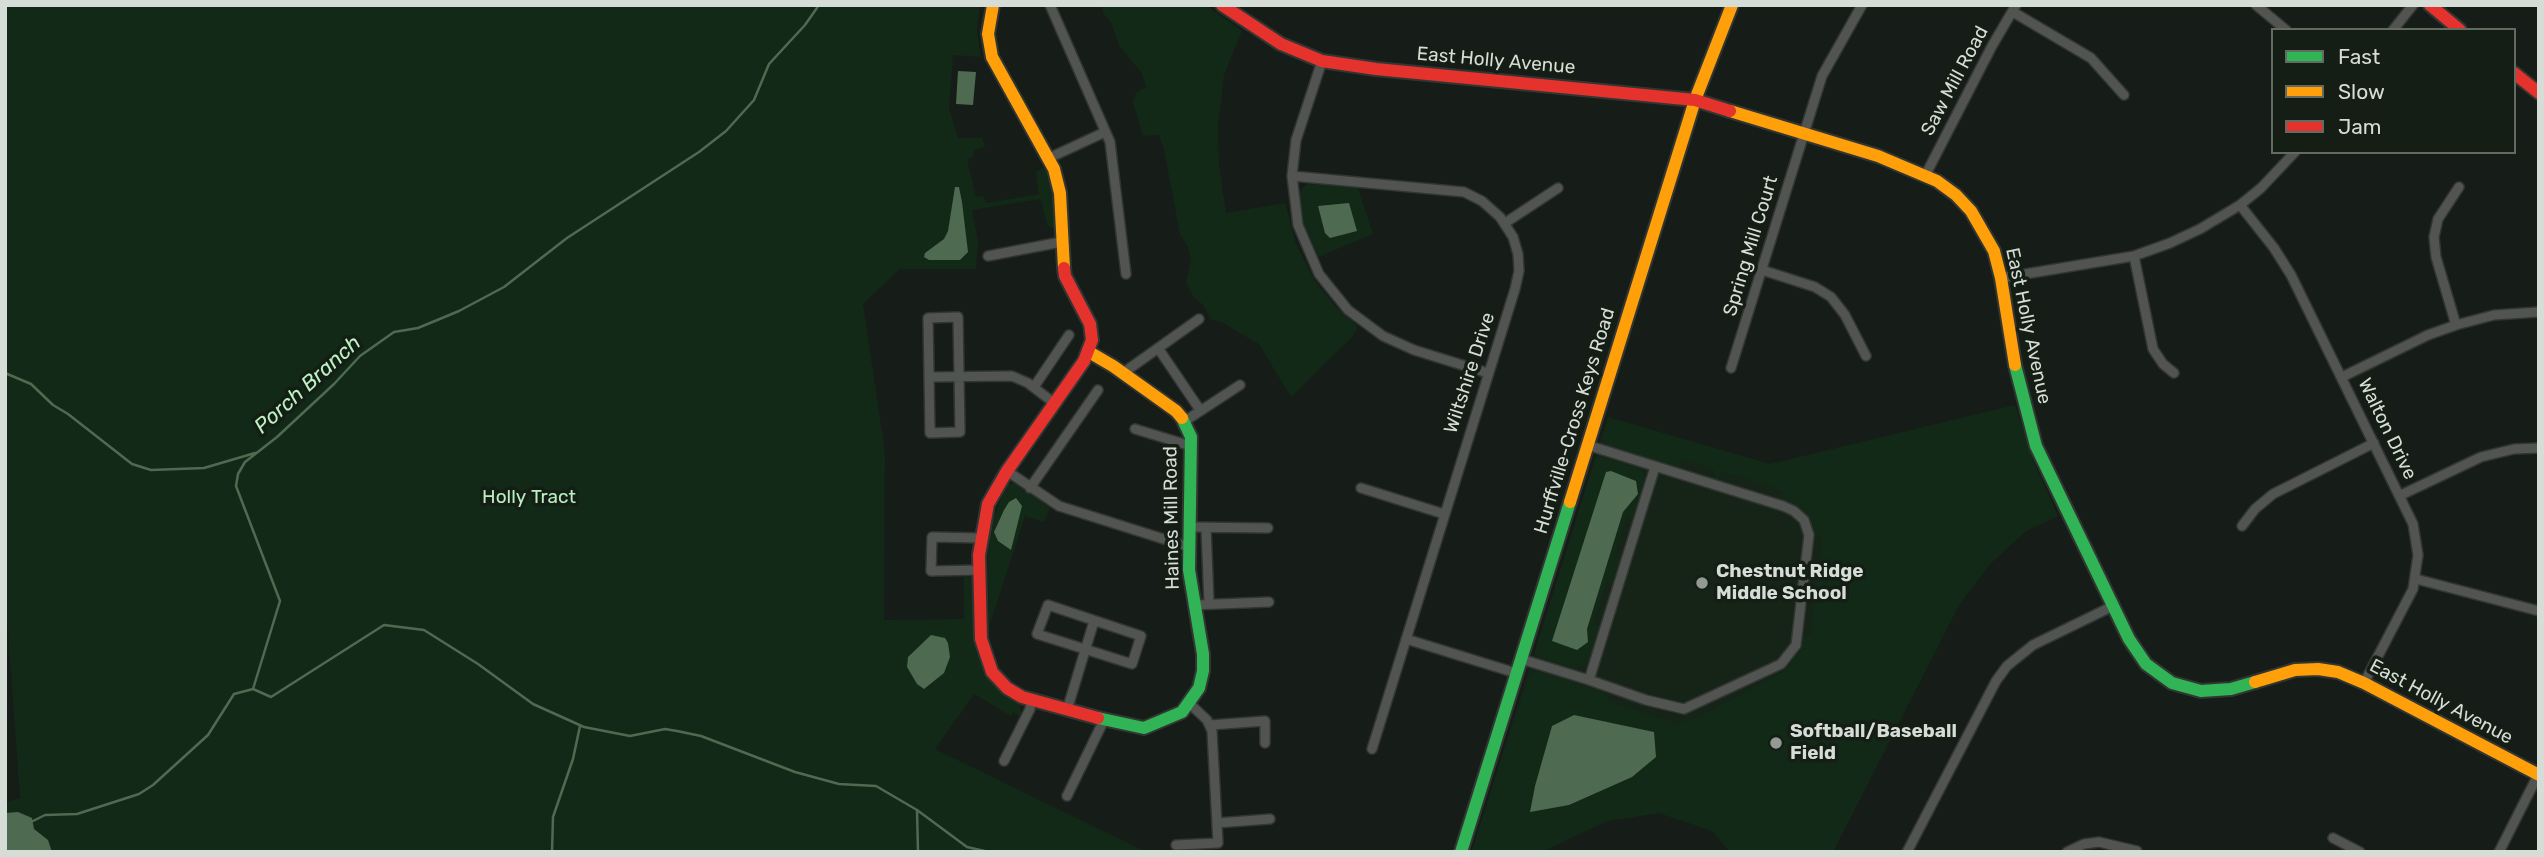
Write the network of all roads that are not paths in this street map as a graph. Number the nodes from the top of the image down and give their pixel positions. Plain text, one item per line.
1 (993, 5) edge
2 (1050, 5) edge
3 (1222, 5) edge
4 (1732, 5) edge
5 (1862, 5) edge
6 (2256, 5) edge
7 (2413, 5) edge
8 (2430, 5) edge
9 (2014, 8) edge
10 (2284, 28) edge
11 (2395, 28) edge
12 (2458, 28) edge
13 (1322, 61) junction
14 (2516, 75) edge
15 (2539, 93) edge
16 (2124, 95) dead end
17 (1695, 100) junction
18 (1105, 132) junction
19 (1805, 134) junction
20 (2293, 154) edge
21 (1049, 158) junction
22 (1926, 174) junction
23 (1292, 176) junction
24 (2459, 187) dead end
25 (1558, 188) dead end
26 (2240, 205) junction
27 (1505, 223) junction
28 (1061, 242) junction
29 (988, 256) dead end
30 (2134, 256) junction
31 (1762, 270) junction
32 (1125, 274) dead end
33 (2001, 278) junction
34 (2539, 312) edge
35 (1199, 319) dead end
36 (2456, 325) junction
37 (1069, 335) dead end
38 (1158, 348) junction
39 (1089, 352) junction
40 (1866, 356) dead end
41 (1731, 368) dead end
42 (1123, 373) junction
43 (1488, 373) junction
44 (2174, 373) dead end
45 (960, 376) junction
46 (929, 377) junction
47 (2342, 377) junction
48 (1240, 385) dead end
49 (1034, 387) junction
50 (1098, 390) dead end
51 (1054, 403) junction
52 (1200, 411) junction
53 (1185, 421) junction
54 (1135, 429) dead end
55 (2374, 443) junction
56 (1587, 445) junction
57 (1191, 446) junction
58 (2539, 448) edge
59 (1655, 467) junction
60 (1007, 471) junction
61 (1030, 488) junction
62 (1361, 488) dead end
63 (2400, 495) junction
64 (1444, 514) junction
65 (2242, 526) dead end
66 (1190, 527) junction
67 (1206, 528) junction
68 (1268, 528) dead end
69 (981, 538) junction
70 (1189, 547) junction
71 (979, 570) junction
72 (2416, 579) junction
73 (1269, 601) dead end
74 (1209, 603) junction
75 (1194, 605) junction
76 (2113, 606) junction
77 (2539, 611) edge
78 (1094, 621) junction
79 (1406, 639) junction
80 (1085, 650) junction
81 (1521, 659) junction
82 (1516, 673) junction
83 (1588, 680) junction
84 (2364, 683) junction
85 (1031, 701) junction
86 (1189, 703) junction
87 (1067, 710) junction
88 (1104, 720) junction
89 (1210, 725) junction
90 (1265, 743) dead end
91 (1372, 749) dead end
92 (1004, 761) dead end
93 (2538, 775) edge
94 (1067, 796) dead end
95 (1270, 819) dead end
96 (1217, 823) junction
97 (2333, 838) dead end
98 (1176, 845) dead end
99 (2137, 850) edge
100 (1461, 852) edge
101 (1907, 852) edge
102 (2067, 852) edge
103 (2360, 852) edge
104 (2499, 852) edge

1 - 21 street
2 - 18 street
3 - 13 street, East Holly Avenue
4 - 17 street, Hurffville-Cross Keys Road
5 - 19 street, Spring Mill Court
6 - 10 street
7 - 11 street
8 - 12 street
9 - 16 street
9 - 22 street, Saw Mill Road
13 - 17 street, East Holly Avenue
13 - 23 street
14 - 15 street
17 - 19 street, East Holly Avenue
17 - 56 street, Hurffville-Cross Keys Road
18 - 21 street
18 - 32 street
19 - 22 street, East Holly Avenue
19 - 31 street, Spring Mill Court
20 - 26 street
21 - 28 street
22 - 33 street, East Holly Avenue
23 - 27 street, Wiltshire Drive
23 - 43 street
24 - 36 street
25 - 27 street
26 - 30 street
26 - 47 street, Walton Drive
27 - 43 street, Wiltshire Drive
28 - 29 street
28 - 39 street
30 - 33 street
30 - 44 street
31 - 40 street
31 - 41 street, Spring Mill Court
33 - 76 street, East Holly Avenue
34 - 36 street
35 - 38 street
36 - 47 street
37 - 49 street
38 - 42 street
38 - 52 street
39 - 42 street, Haines Mill Road
39 - 51 street
42 - 53 street, Haines Mill Road
43 - 64 street, Wiltshire Drive
45 - 46 street
45 - 46 street
45 - 46 street
45 - 49 street
47 - 55 street, Walton Drive
48 - 52 street
49 - 51 street
50 - 61 street
51 - 60 street
52 - 53 street
53 - 57 street, Haines Mill Road
54 - 57 street
55 - 63 street, Walton Drive
55 - 65 street
56 - 59 street
56 - 81 street, Hurffville-Cross Keys Road
57 - 66 street, Haines Mill Road
58 - 63 street
59 - 83 street
59 - 83 street
60 - 61 street
60 - 69 street
61 - 70 street
62 - 64 street
63 - 72 street, Walton Drive
64 - 79 street, Wiltshire Drive
66 - 67 street
66 - 70 street, Haines Mill Road
67 - 68 street
67 - 74 street
69 - 71 street
69 - 71 street
70 - 75 street, Haines Mill Road
71 - 85 street
72 - 77 street
72 - 84 street, Walton Drive
73 - 74 street
74 - 75 street
75 - 86 street, Haines Mill Road
76 - 84 street, East Holly Avenue
76 - 101 street
78 - 80 street
78 - 80 street
78 - 80 street
79 - 82 street
79 - 91 street, Wiltshire Drive
80 - 87 street
81 - 82 street, Hurffville-Cross Keys Road
81 - 83 street
82 - 100 street, Hurffville-Cross Keys Road
84 - 93 street, East Holly Avenue
85 - 87 street
85 - 92 street
86 - 88 street
86 - 89 street
87 - 88 street
88 - 94 street
89 - 90 street
89 - 96 street
93 - 104 street
95 - 96 street
96 - 98 street
97 - 103 street
99 - 102 street

